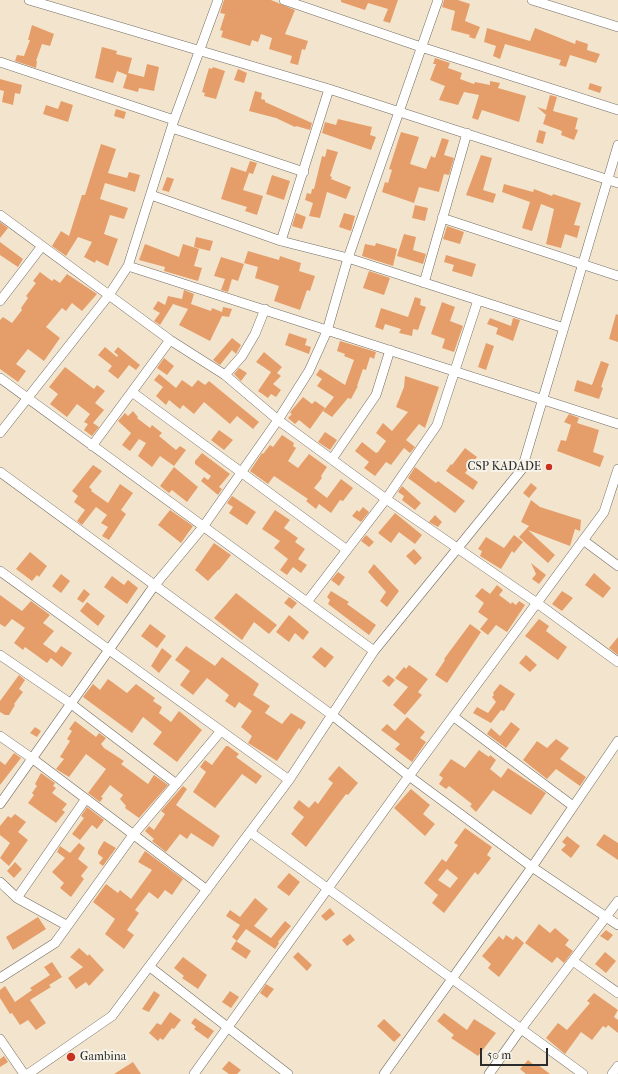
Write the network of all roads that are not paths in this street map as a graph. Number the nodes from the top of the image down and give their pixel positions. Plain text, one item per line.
1 (30, 0) edge
2 (67, 0) edge
3 (218, 0) edge
4 (284, 0) edge
5 (438, 0) edge
6 (532, 0) edge
7 (63, 9) junction
8 (618, 27) edge
9 (421, 47) junction
10 (199, 49) junction
11 (0, 62) edge
12 (329, 89) junction
13 (618, 110) edge
14 (400, 112) junction
15 (173, 124) junction
16 (467, 133) junction
17 (618, 145) edge
18 (304, 172) junction
19 (608, 179) junction
20 (618, 183) edge
21 (151, 195) junction
22 (0, 215) edge
23 (442, 218) junction
24 (281, 241) junction
25 (42, 246) junction
26 (348, 258) junction
27 (583, 264) junction
28 (128, 266) junction
29 (618, 276) edge
30 (424, 283) junction
31 (109, 295) junction
32 (478, 300) junction
33 (0, 301) edge
34 (265, 309) junction
35 (564, 328) junction
36 (327, 331) junction
37 (170, 340) junction
38 (390, 350) junction
39 (455, 371) junction
40 (224, 375) junction
41 (0, 378) edge
42 (132, 392) junction
43 (27, 398) junction
44 (543, 399) junction
45 (278, 420) junction
46 (618, 424) edge
47 (0, 433) edge
48 (92, 446) junction
49 (332, 459) junction
50 (618, 468) edge
51 (0, 472) edge
52 (242, 473) junction
53 (386, 499) junction
54 (203, 527) junction
55 (583, 540) junction
56 (456, 549) junction
57 (347, 550) junction
58 (618, 566) edge
59 (1, 574) edge
60 (154, 586) junction
61 (307, 602) junction
62 (536, 603) junction
63 (108, 649) junction
64 (374, 651) junction
65 (0, 655) edge
66 (618, 662) edge
67 (70, 703) junction
68 (332, 715) junction
69 (454, 717) junction
70 (220, 731) junction
71 (0, 736) edge
72 (618, 741) edge
73 (33, 759) junction
74 (409, 776) junction
75 (289, 780) junction
76 (175, 783) junction
77 (85, 800) junction
78 (0, 804) edge
79 (573, 806) junction
80 (250, 832) junction
81 (133, 835) junction
82 (532, 867) junction
83 (0, 882) edge
84 (207, 890) junction
85 (329, 890) junction
86 (17, 898) junction
87 (618, 901) edge
88 (607, 918) junction
89 (66, 925) junction
90 (618, 925) edge
91 (573, 961) junction
92 (150, 967) junction
93 (0, 978) edge
94 (451, 978) junction
95 (618, 993) edge
96 (229, 1027) junction
97 (520, 1029) junction
98 (0, 1039) edge
99 (618, 1066) edge
100 (24, 1074) edge
101 (28, 1074) edge
102 (194, 1074) edge
103 (288, 1074) edge
104 (384, 1074) edge
105 (489, 1074) edge
106 (583, 1074) edge
107 (612, 1074) edge

1 - 7 street
2 - 7 street
3 - 10 street
4 - 9 street
5 - 9 street
6 - 8 street
7 - 10 street
9 - 13 street
9 - 14 street
10 - 12 street
10 - 15 street
11 - 15 street
12 - 14 street
12 - 18 street
14 - 16 street
14 - 26 street
15 - 18 street
15 - 21 street
16 - 19 street
16 - 23 street
17 - 19 street
18 - 24 street
19 - 20 street
19 - 27 street
21 - 24 street
21 - 28 street
22 - 25 street
23 - 27 street
23 - 30 street
24 - 26 street
25 - 31 street
25 - 33 street
26 - 30 street
26 - 36 street
27 - 29 street
27 - 35 street
28 - 31 street
28 - 34 street
30 - 32 street
31 - 37 street
31 - 43 street
32 - 35 street
32 - 39 street
34 - 36 street
34 - 40 street
35 - 44 street
36 - 38 street
36 - 45 street
37 - 40 street
37 - 42 street
38 - 39 street
38 - 49 street
39 - 44 street
39 - 53 street
40 - 45 street
41 - 43 street
42 - 48 street
42 - 52 street
43 - 47 street
43 - 48 street
44 - 46 street
44 - 56 street
45 - 49 street
45 - 52 street
48 - 54 street
49 - 53 street
50 - 55 street
51 - 60 street
52 - 54 street
52 - 57 street
53 - 56 street
53 - 57 street
54 - 60 street
54 - 61 street
55 - 58 street
55 - 62 street
56 - 62 street
56 - 64 street
57 - 61 street
59 - 63 street
60 - 63 street
60 - 68 street
61 - 64 street
62 - 66 street
62 - 69 street
63 - 67 street
63 - 70 street
64 - 68 street
65 - 67 street
67 - 73 street
67 - 76 street
68 - 74 street
68 - 75 street
69 - 74 street
69 - 79 street
70 - 75 street
70 - 76 street
71 - 73 street
72 - 79 street
73 - 77 street
73 - 78 street
74 - 82 street
74 - 85 street
75 - 80 street
76 - 81 street
77 - 81 street
77 - 86 street
79 - 82 street
80 - 84 street
80 - 85 street
81 - 84 street
81 - 89 street
82 - 88 street
82 - 94 street
83 - 86 street
84 - 92 street
85 - 94 street
85 - 96 street
86 - 89 street
87 - 88 street
88 - 90 street
88 - 91 street
89 - 93 street
91 - 95 street
91 - 97 street
92 - 96 street
92 - 101 street
94 - 97 street
94 - 104 street
96 - 102 street
96 - 103 street
97 - 105 street
97 - 106 street
98 - 100 street
99 - 107 street

